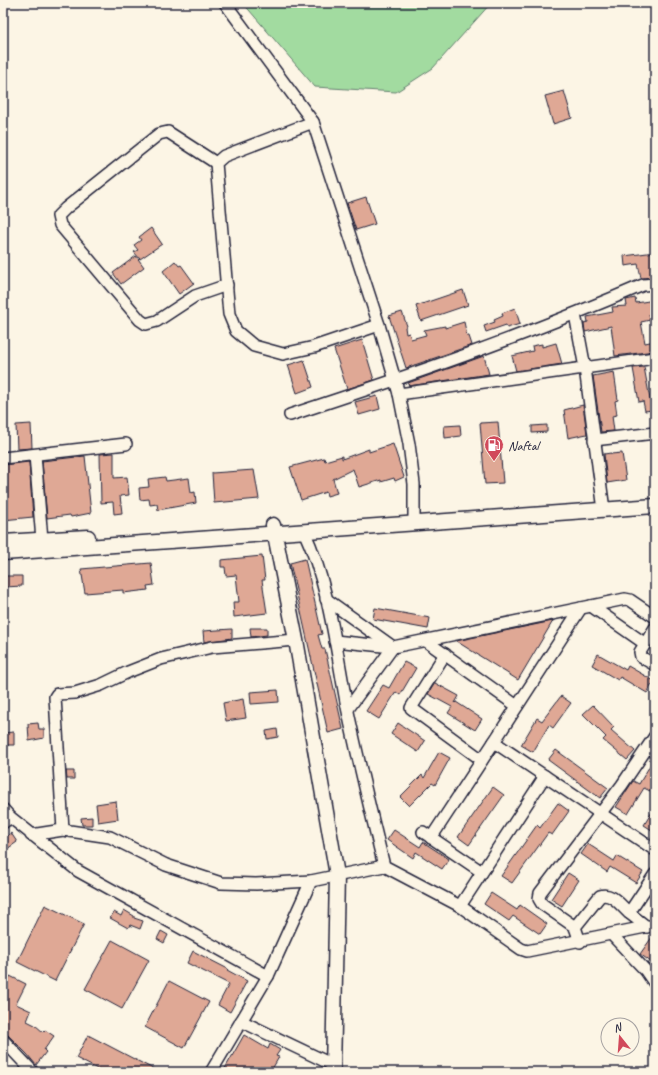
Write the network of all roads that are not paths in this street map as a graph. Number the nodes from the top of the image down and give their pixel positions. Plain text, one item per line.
1 (225, 3) edge
2 (313, 122) junction
3 (216, 163) junction
4 (655, 284) edge
5 (227, 285) junction
6 (575, 314) junction
7 (379, 325) junction
8 (655, 358) edge
9 (585, 368) junction
10 (395, 380) junction
11 (399, 394) junction
12 (290, 415) dead end
13 (655, 433) edge
14 (594, 440) junction
15 (126, 444) dead end
16 (35, 455) junction
17 (3, 458) edge
18 (655, 498) edge
19 (604, 505) junction
20 (655, 506) edge
21 (414, 519) junction
22 (273, 528) junction
23 (304, 531) junction
24 (42, 540) junction
25 (3, 542) edge
26 (3, 553) edge
27 (326, 599) junction
28 (586, 607) junction
29 (655, 617) edge
30 (655, 628) edge
31 (296, 640) junction
32 (426, 640) junction
33 (335, 641) junction
34 (644, 643) junction
35 (393, 647) junction
36 (445, 654) junction
37 (655, 665) edge
38 (517, 706) junction
39 (348, 709) junction
40 (655, 736) edge
41 (494, 742) junction
42 (482, 760) junction
43 (545, 776) junction
44 (601, 814) junction
45 (5, 817) edge
46 (62, 830) junction
47 (31, 835) junction
48 (655, 850) edge
49 (384, 866) junction
50 (482, 872) junction
51 (655, 874) edge
52 (337, 875) junction
53 (311, 881) junction
54 (460, 906) junction
55 (629, 912) junction
56 (651, 926) edge
57 (576, 927) junction
58 (612, 935) junction
59 (580, 942) junction
60 (651, 972) edge
61 (268, 976) junction
62 (655, 984) edge
63 (241, 1021) junction
64 (5, 1044) edge
65 (333, 1068) edge
66 (33, 1072) edge
67 (211, 1072) edge

1 - 2 street
2 - 3 street
2 - 7 street
3 - 5 street
3 - 5 street
4 - 6 street
5 - 7 street
6 - 9 street
6 - 10 street
7 - 10 street
8 - 9 street
9 - 11 street
9 - 14 street
10 - 11 street
10 - 12 street
11 - 21 street
13 - 14 street
14 - 19 street
15 - 16 street
16 - 17 street
16 - 24 street
18 - 19 main road
19 - 20 main road
19 - 21 main road
21 - 22 main road
21 - 23 main road
22 - 23 main road
22 - 24 main road
22 - 26 main road
22 - 31 main road
23 - 27 street
24 - 25 main road
27 - 33 street
27 - 35 street
28 - 29 street
28 - 32 street
28 - 34 street
28 - 38 street
30 - 34 street
31 - 46 street
31 - 52 main road
32 - 35 street
32 - 36 street
33 - 35 street
33 - 39 street
34 - 37 street
35 - 39 street
36 - 38 street
36 - 42 street
38 - 41 street
39 - 49 street
40 - 44 street
41 - 42 street
41 - 43 street
42 - 50 street
43 - 44 street
43 - 50 street
44 - 48 street
44 - 57 street
45 - 47 street
46 - 47 street
46 - 53 street
47 - 61 street
49 - 52 street
49 - 54 street
50 - 54 street
51 - 55 street
52 - 53 street
52 - 65 main road
53 - 61 street
54 - 59 street
55 - 56 street
55 - 57 street
56 - 58 street
57 - 59 street
58 - 59 street
58 - 60 street
60 - 62 street
61 - 63 street
63 - 65 street
63 - 67 street
64 - 66 street

